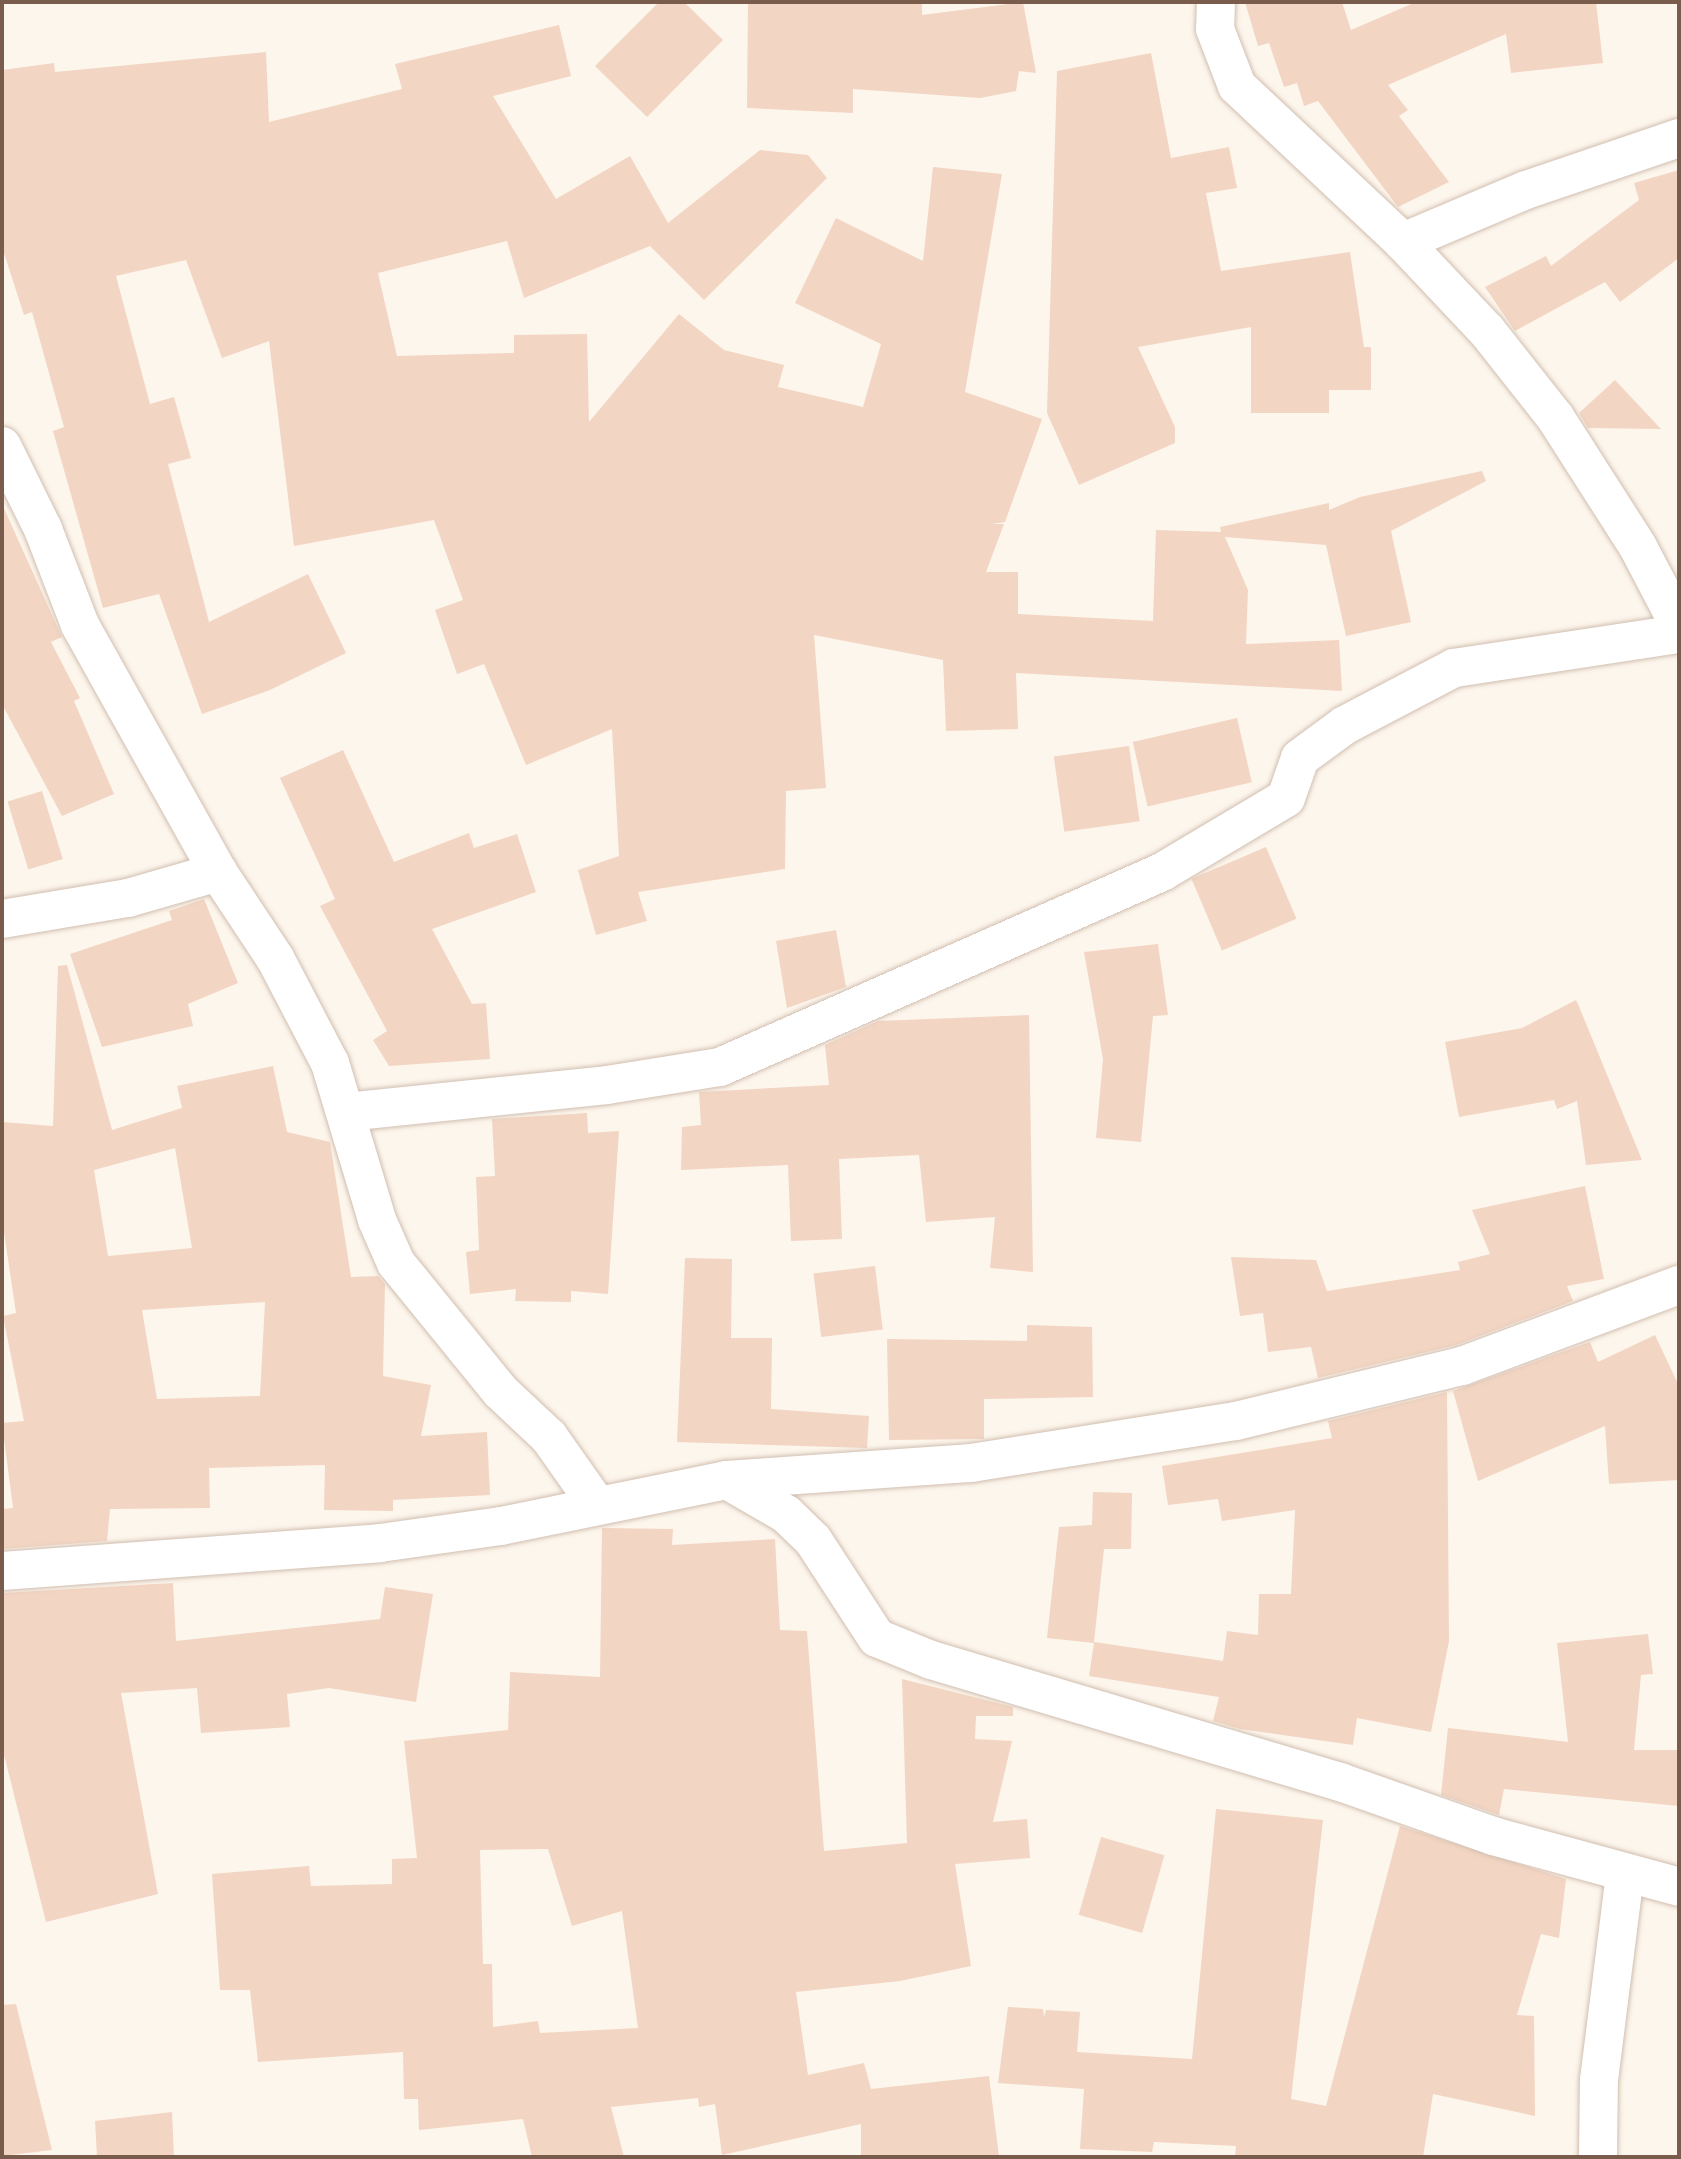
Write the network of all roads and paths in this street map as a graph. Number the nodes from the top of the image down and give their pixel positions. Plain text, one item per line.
1 (1216, 2) edge
2 (1679, 138) edge
3 (1403, 242) junction
4 (2, 446) edge
5 (1679, 625) edge
6 (1679, 634) edge
7 (218, 872) junction
8 (2, 919) edge
9 (346, 1112) junction
10 (1679, 1284) edge
11 (727, 1480) junction
12 (597, 1505) junction
13 (2, 1571) edge
14 (1625, 1875) junction
15 (1679, 1887) edge
16 (1598, 2157) edge

1 - 3 street
2 - 3 street
3 - 5 street
4 - 7 street
6 - 9 street
7 - 8 street
7 - 9 street
9 - 12 street
10 - 11 street
11 - 12 street
11 - 14 street
12 - 13 street
14 - 15 street
14 - 16 street

